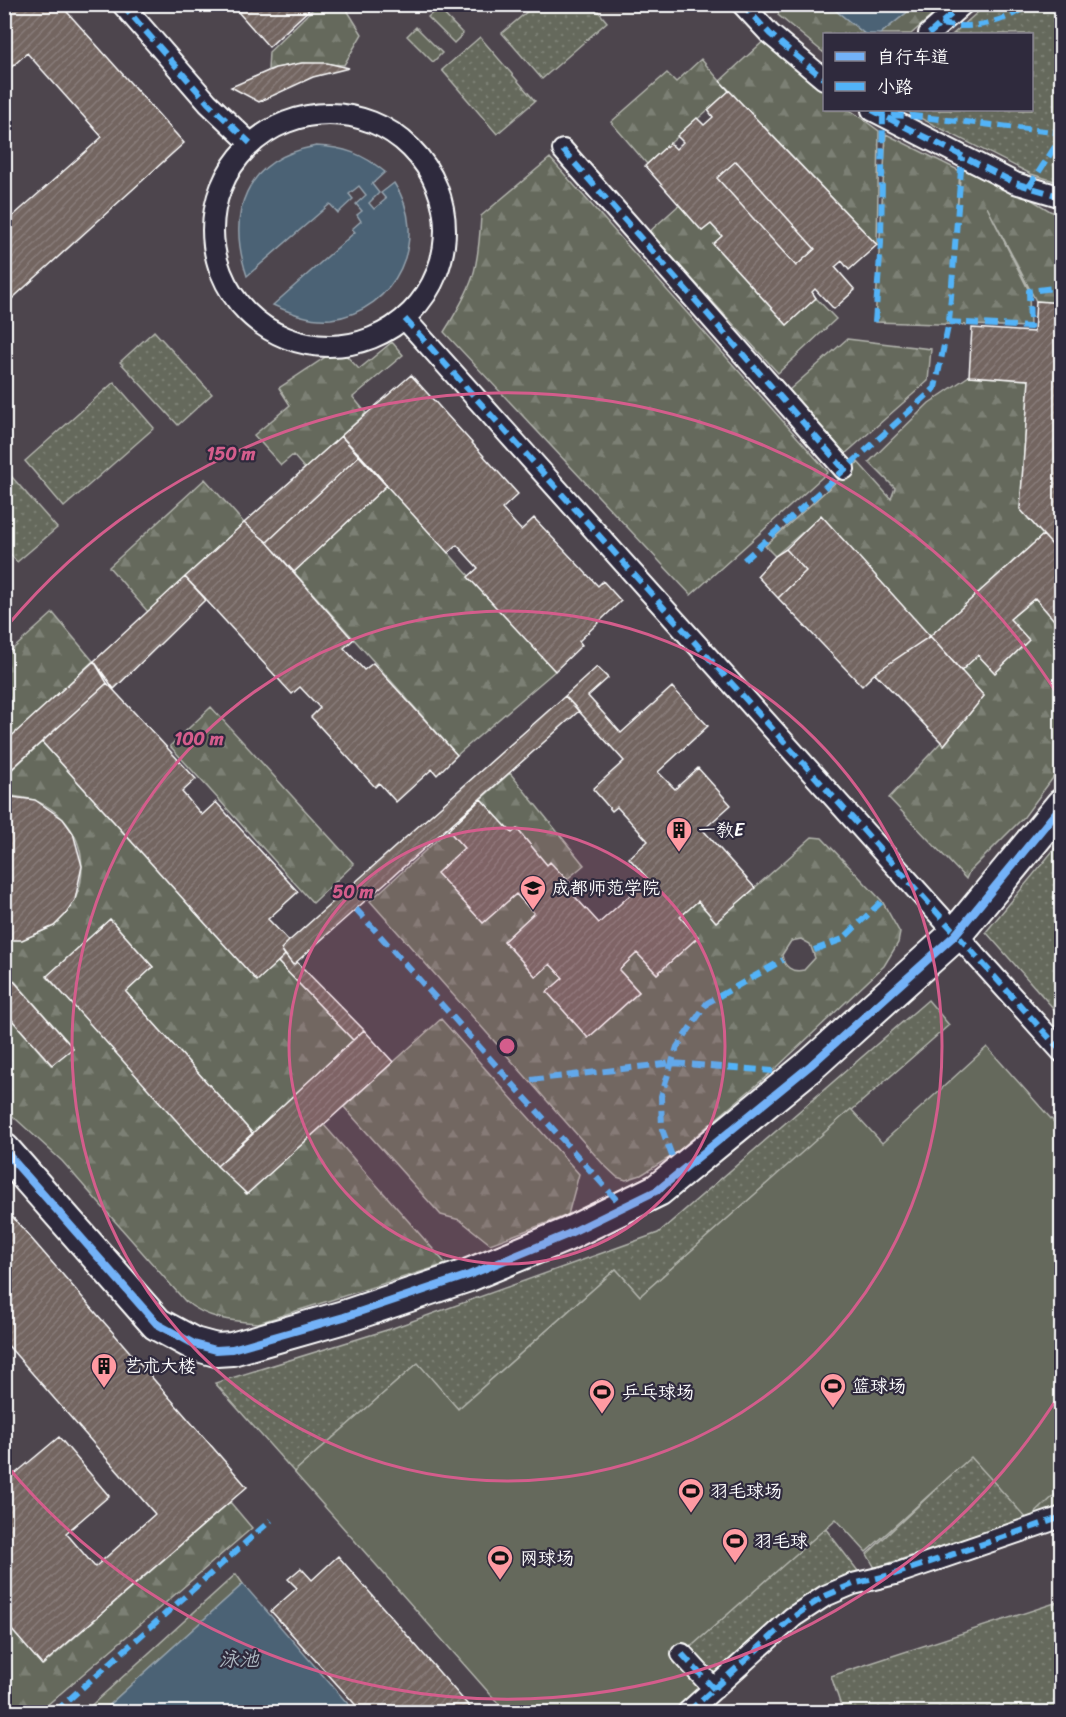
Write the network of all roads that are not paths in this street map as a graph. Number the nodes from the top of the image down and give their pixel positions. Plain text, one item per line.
1 (123, 4) edge
2 (742, 4) edge
3 (963, 4) edge
4 (930, 33) edge
5 (823, 77) edge
6 (874, 111) edge
7 (250, 143) junction
8 (563, 150) dead end
9 (1062, 197) edge
10 (405, 319) junction
11 (844, 470) dead end
12 (1062, 805) edge
13 (955, 935) junction
14 (1062, 1052) edge
15 (4, 1150) edge
16 (1062, 1517) edge
17 (682, 1654) dead end
18 (714, 1689) junction
19 (688, 1713) edge

1 - 7 street
2 - 5 street
3 - 4 street
6 - 9 street
7 - 10 street
7 - 10 street
8 - 11 street
10 - 13 street
12 - 13 street
13 - 14 street
13 - 15 street
16 - 18 street
17 - 18 street
18 - 19 street

